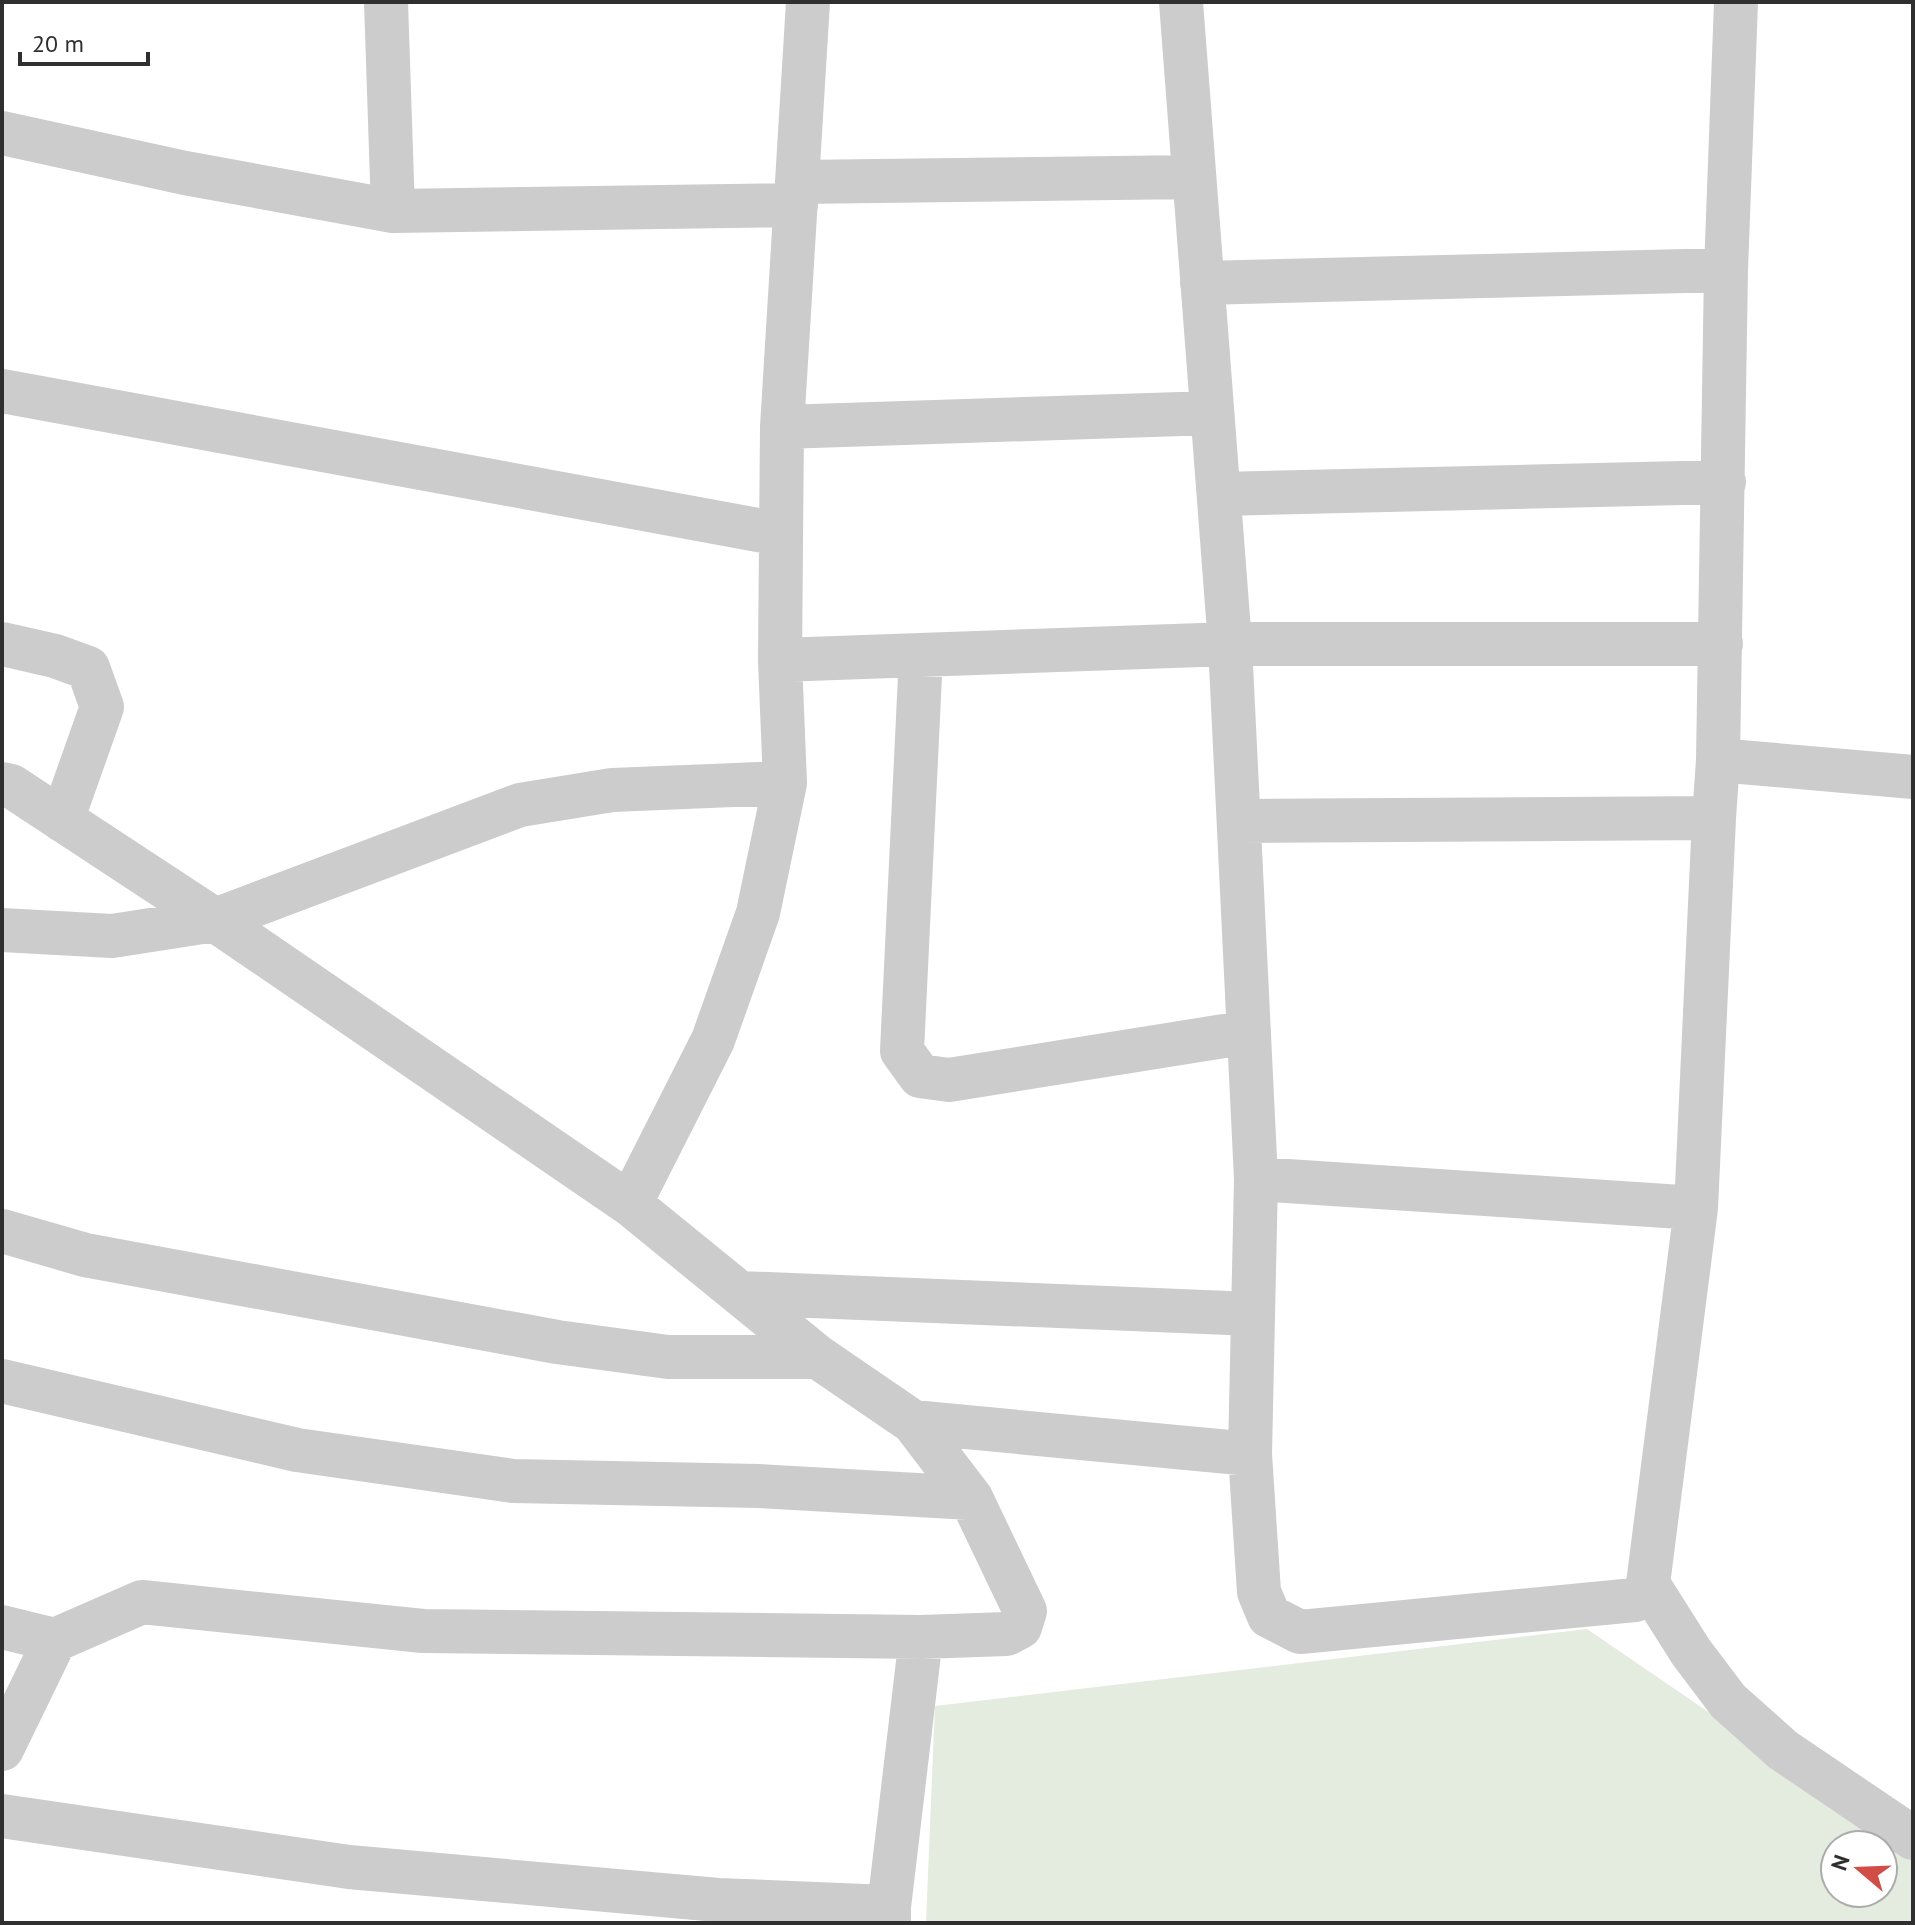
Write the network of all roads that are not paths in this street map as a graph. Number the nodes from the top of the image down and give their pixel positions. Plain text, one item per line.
1 (386, 2) edge
2 (808, 2) edge
3 (1181, 2) edge
4 (1736, 2) edge
5 (2, 133) edge
6 (1194, 177) junction
7 (796, 194) junction
8 (393, 211) junction
9 (1726, 270) junction
10 (1202, 283) junction
11 (2, 391) edge
12 (1212, 413) junction
13 (782, 427) junction
14 (1724, 482) junction
15 (1219, 494) junction
16 (780, 534) junction
17 (2, 644) edge
18 (1230, 644) junction
19 (1721, 644) junction
20 (921, 655) junction
21 (780, 660) junction
22 (1718, 760) junction
23 (1913, 777) edge
24 (785, 783) junction
25 (2, 784) edge
26 (1714, 818) junction
27 (62, 820) junction
28 (1239, 821) junction
29 (215, 920) junction
30 (2, 930) edge
31 (1249, 1032) junction
32 (1256, 1179) junction
33 (630, 1204) junction
34 (1696, 1208) junction
35 (2, 1231) edge
36 (741, 1293) junction
37 (1253, 1314) junction
38 (818, 1357) junction
39 (2, 1381) edge
40 (913, 1422) junction
41 (1250, 1454) junction
42 (971, 1498) junction
43 (1648, 1584) junction
44 (2, 1627) edge
45 (921, 1637) junction
46 (55, 1640) junction
47 (2, 1749) edge
48 (2, 1816) edge
49 (1913, 1838) edge
50 (889, 1915) edge

1 - 8 street
2 - 7 street
3 - 6 street
4 - 9 street
5 - 8 street
6 - 7 street
6 - 10 street
7 - 8 street
7 - 13 street
9 - 10 street
9 - 14 street
10 - 12 street
11 - 16 street
12 - 13 street
12 - 15 street
13 - 16 street
14 - 15 street
14 - 19 street
15 - 18 street
16 - 21 street
17 - 27 street
18 - 19 street
18 - 20 street
18 - 28 street
19 - 22 street
20 - 21 street
20 - 31 street
21 - 24 street
22 - 23 street
22 - 26 street
24 - 29 street
24 - 33 street
25 - 27 street
26 - 28 street
26 - 34 street
27 - 29 street
28 - 31 street
29 - 30 street
29 - 33 street
31 - 32 street
32 - 34 street
32 - 37 street
33 - 36 street
34 - 43 street
35 - 38 street
36 - 37 street
36 - 38 street
37 - 41 street
38 - 40 street
39 - 42 street
40 - 41 street
40 - 42 street
41 - 43 street
42 - 45 street
43 - 49 street
44 - 46 street
45 - 46 street
45 - 50 street
46 - 47 street
48 - 50 street

